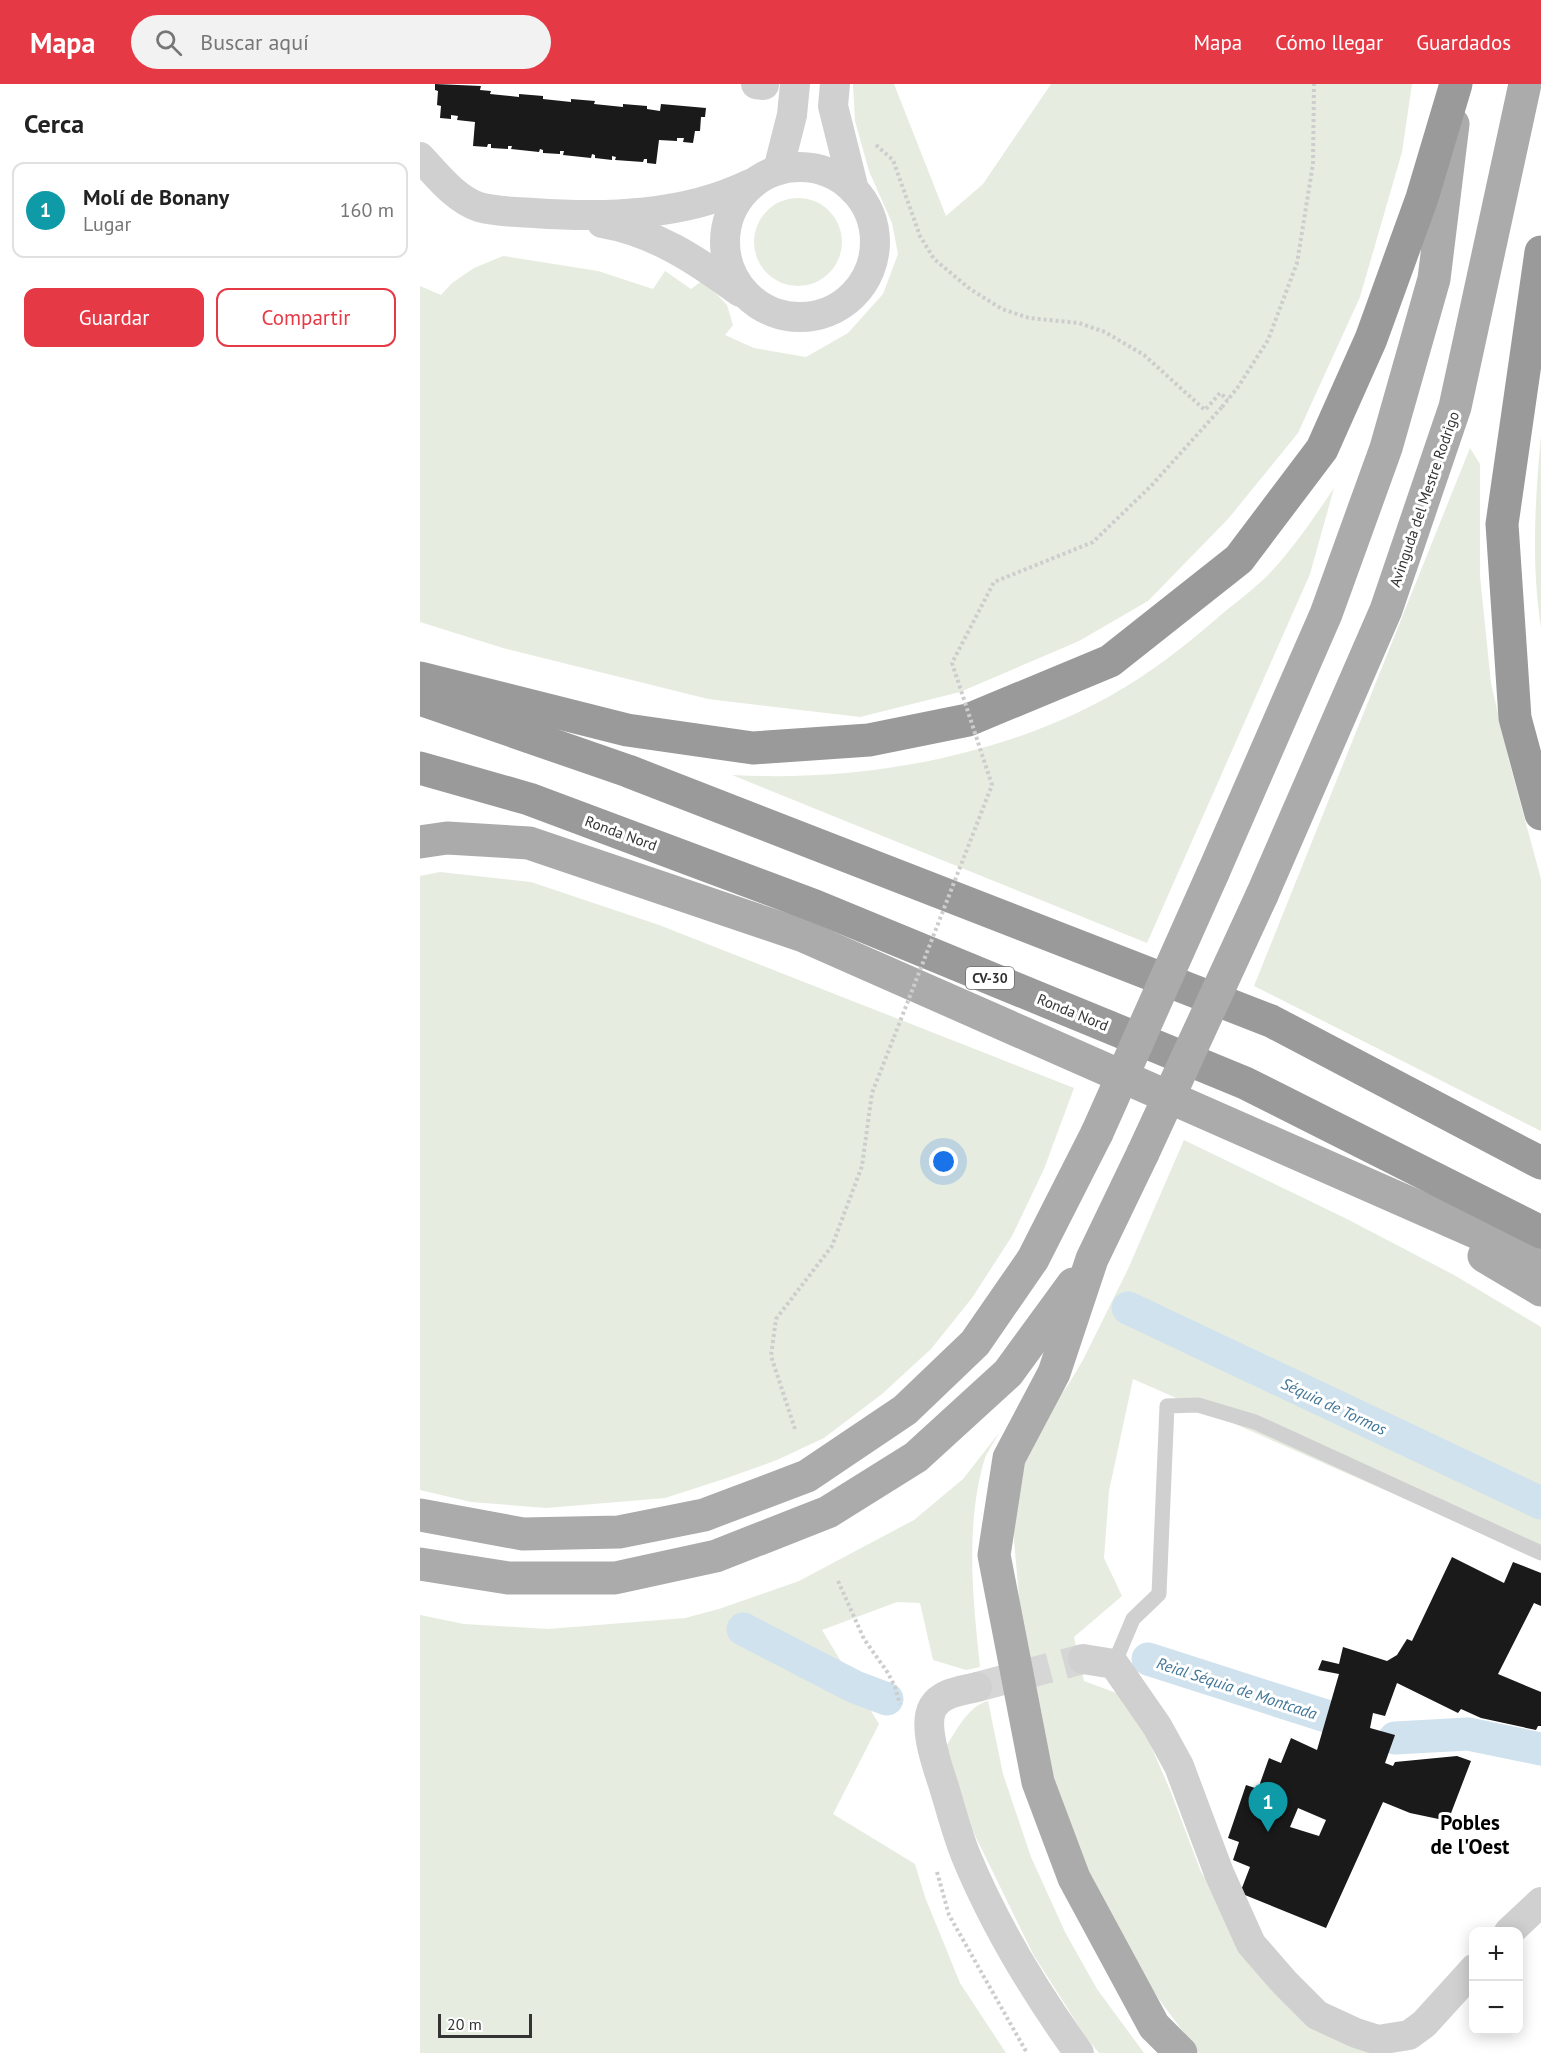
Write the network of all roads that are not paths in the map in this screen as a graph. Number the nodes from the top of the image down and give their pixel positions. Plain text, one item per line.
1 (795, 84) edge
2 (835, 84) edge
3 (1457, 84) edge
4 (1525, 84) edge
5 (420, 157) edge
6 (767, 176) junction
7 (854, 190) junction
8 (552, 214) junction
9 (1541, 252) edge
10 (754, 302) junction
11 (420, 678) edge
12 (420, 699) edge
13 (420, 768) edge
14 (1541, 814) edge
15 (420, 842) edge
16 (1541, 1163) edge
17 (1353, 1180) junction
18 (1541, 1232) edge
19 (1092, 1259) junction
20 (1541, 1262) edge
21 (1541, 1290) edge
22 (420, 1515) edge
23 (1541, 1553) edge
24 (420, 1564) edge
25 (1083, 1659) tunnel mouth
26 (1114, 1664) junction
27 (977, 1687) tunnel mouth
28 (1541, 1902) edge
29 (1514, 1927) edge
30 (1469, 1973) edge
31 (1079, 2053) edge
32 (1181, 2053) edge

1 - 6 street
2 - 7 street
3 - 11 highway
3 - 22 main road, bridge
4 - 19 main road, Avinguda del Mestre Rodrigo, bridge
5 - 8 street
6 - 7 street
6 - 8 street
6 - 10 street
7 - 10 street
8 - 10 street
9 - 14 highway
12 - 16 highway
13 - 18 highway, Ronda Nord / CV-30
15 - 17 main road
17 - 20 main road
17 - 21 main road
19 - 24 main road
19 - 32 main road
23 - 26 lane
25 - 26 street
26 - 30 street
27 - 31 street
28 - 29 street

